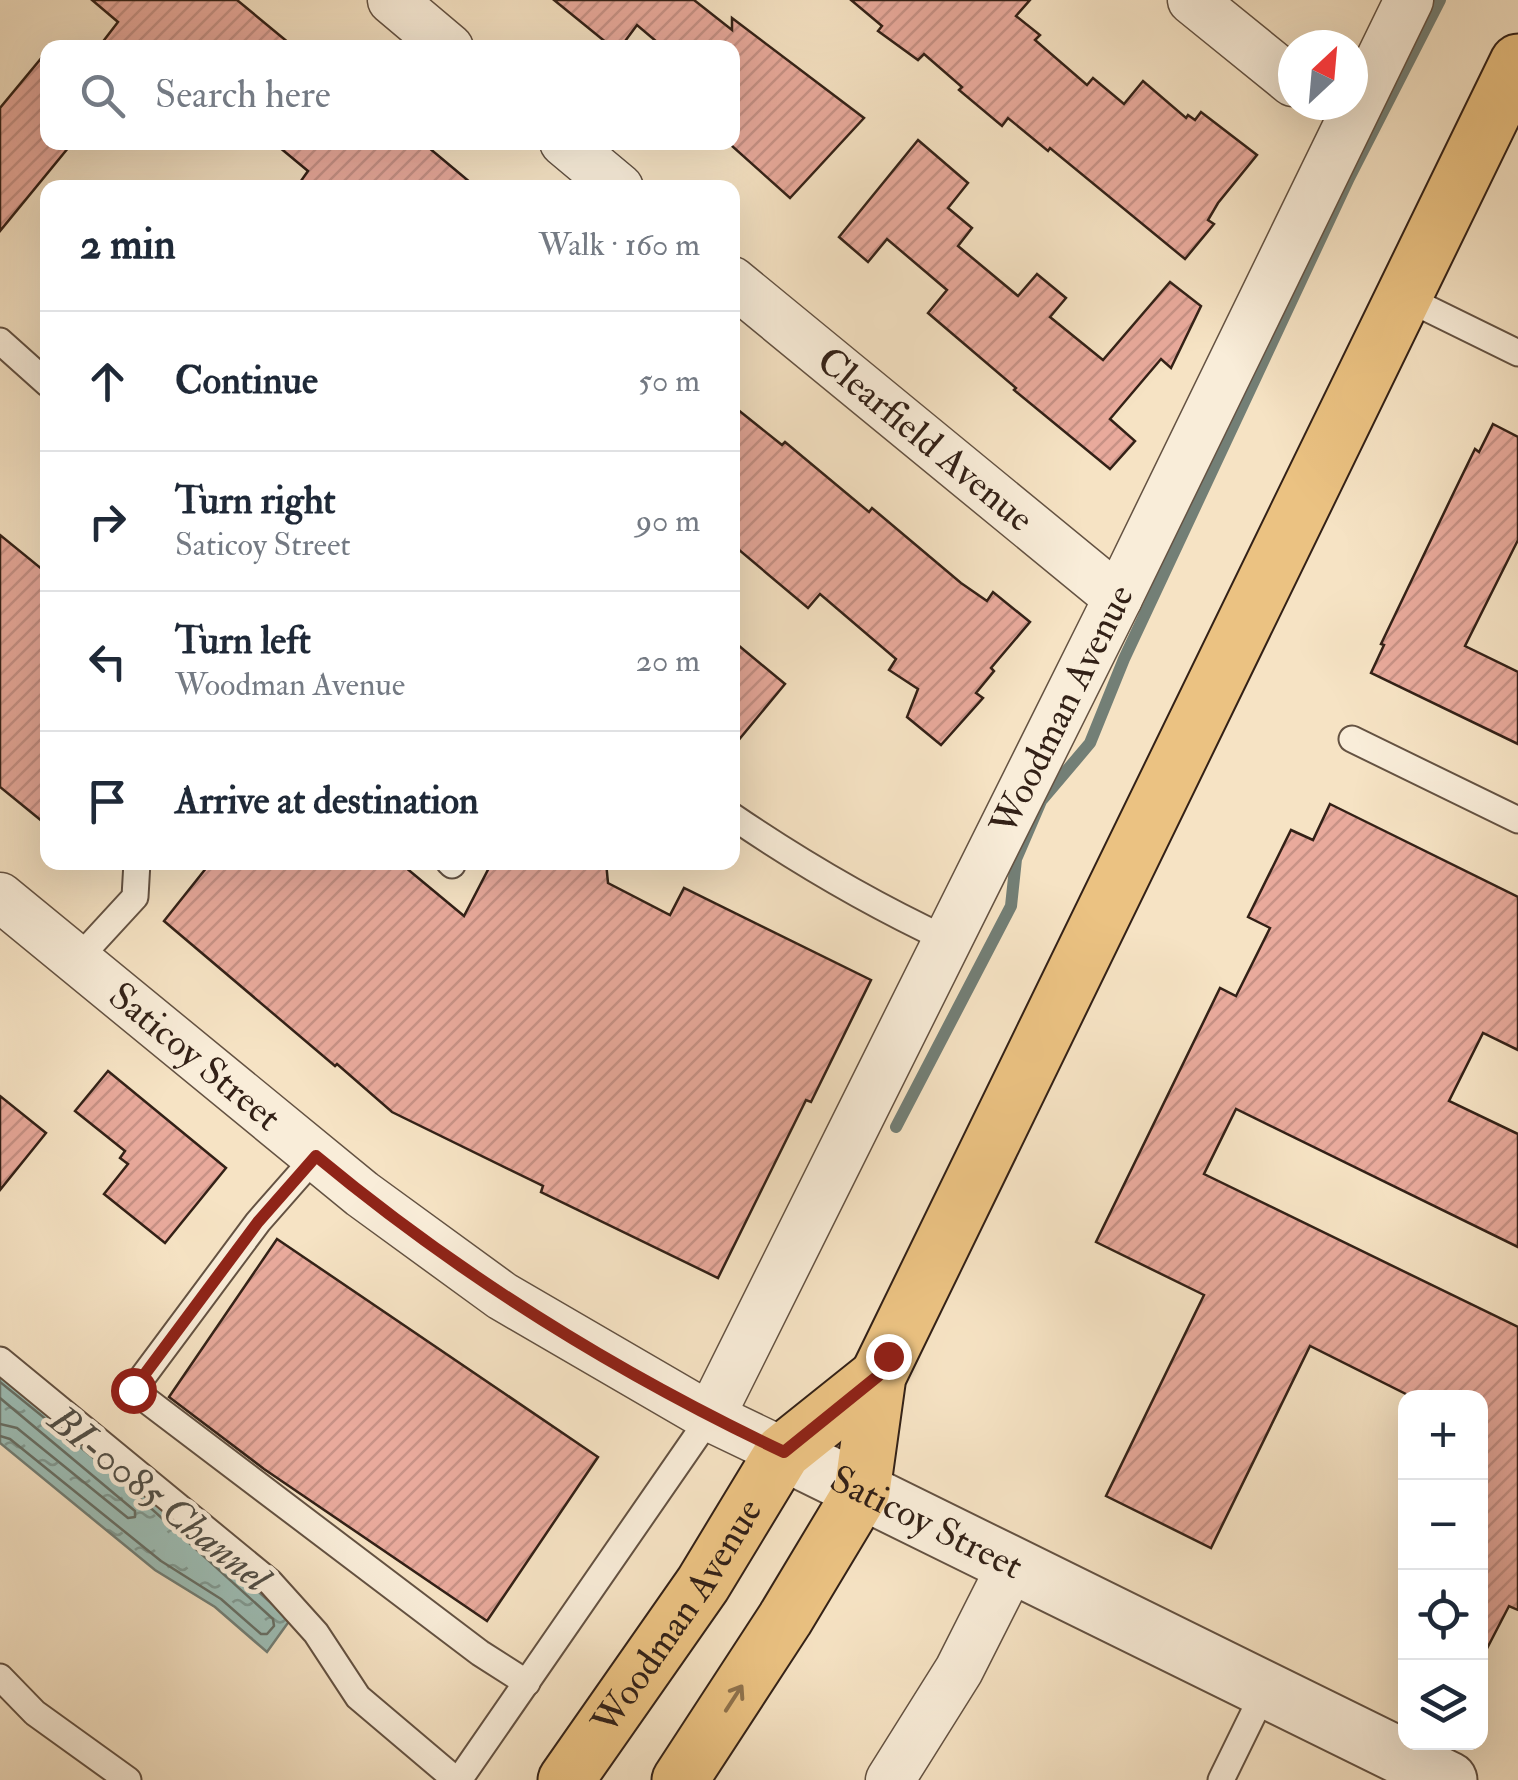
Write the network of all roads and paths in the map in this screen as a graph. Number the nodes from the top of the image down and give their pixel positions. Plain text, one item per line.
1 (392, 0) edge
2 (1192, 0) edge
3 (1409, 0) edge
4 (440, 40) edge
5 (1518, 62) edge
6 (1368, 63) edge
7 (1278, 70) edge
8 (1332, 120) edge
9 (574, 150) edge
10 (609, 180) edge
11 (740, 289) edge
12 (1404, 297) junction
13 (0, 342) edge
14 (1518, 353) edge
15 (40, 377) edge
16 (1118, 598) junction
17 (1352, 739) dead end
18 (1518, 820) edge
19 (740, 822) edge
20 (137, 870) edge
21 (0, 897) edge
22 (948, 940) junction
23 (76, 960) junction
24 (316, 1156) junction
25 (0, 1360) edge
26 (878, 1376) junction
27 (710, 1417) junction
28 (784, 1452) junction
29 (862, 1491) junction
30 (1012, 1565) junction
31 (0, 1678) edge
32 (527, 1682) junction
33 (1265, 1690) junction
34 (128, 1780) edge
35 (458, 1780) edge
36 (566, 1780) edge
37 (680, 1780) edge
38 (890, 1780) edge
39 (1221, 1780) edge
40 (1449, 1780) edge

1 - 4 street
2 - 7 street
3 - 6 street, Woodman Avenue
5 - 12 main road, Woodman Avenue
8 - 16 street, Woodman Avenue
9 - 10 street
11 - 16 street, Clearfield Avenue
12 - 14 lane
12 - 26 main road, Woodman Avenue
13 - 15 lane
16 - 22 street, Woodman Avenue
17 - 18 lane
19 - 22 lane
20 - 23 lane
21 - 23 street, Saticoy Street
22 - 27 street, Woodman Avenue
23 - 24 street, Saticoy Street
24 - 27 street, Saticoy Street
24 - 32 lane
25 - 35 lane
26 - 28 main road, Woodman Avenue
26 - 29 main road, Woodman Avenue
27 - 28 street, Saticoy Street
27 - 32 lane
28 - 29 street, Saticoy Street
28 - 36 main road, Woodman Avenue
29 - 30 street, Saticoy Street
37 -> 29 main road, Woodman Avenue
30 - 33 street, Saticoy Street
30 - 38 street
31 - 34 lane
32 - 35 lane
33 - 39 lane
33 - 40 street, Saticoy Street

